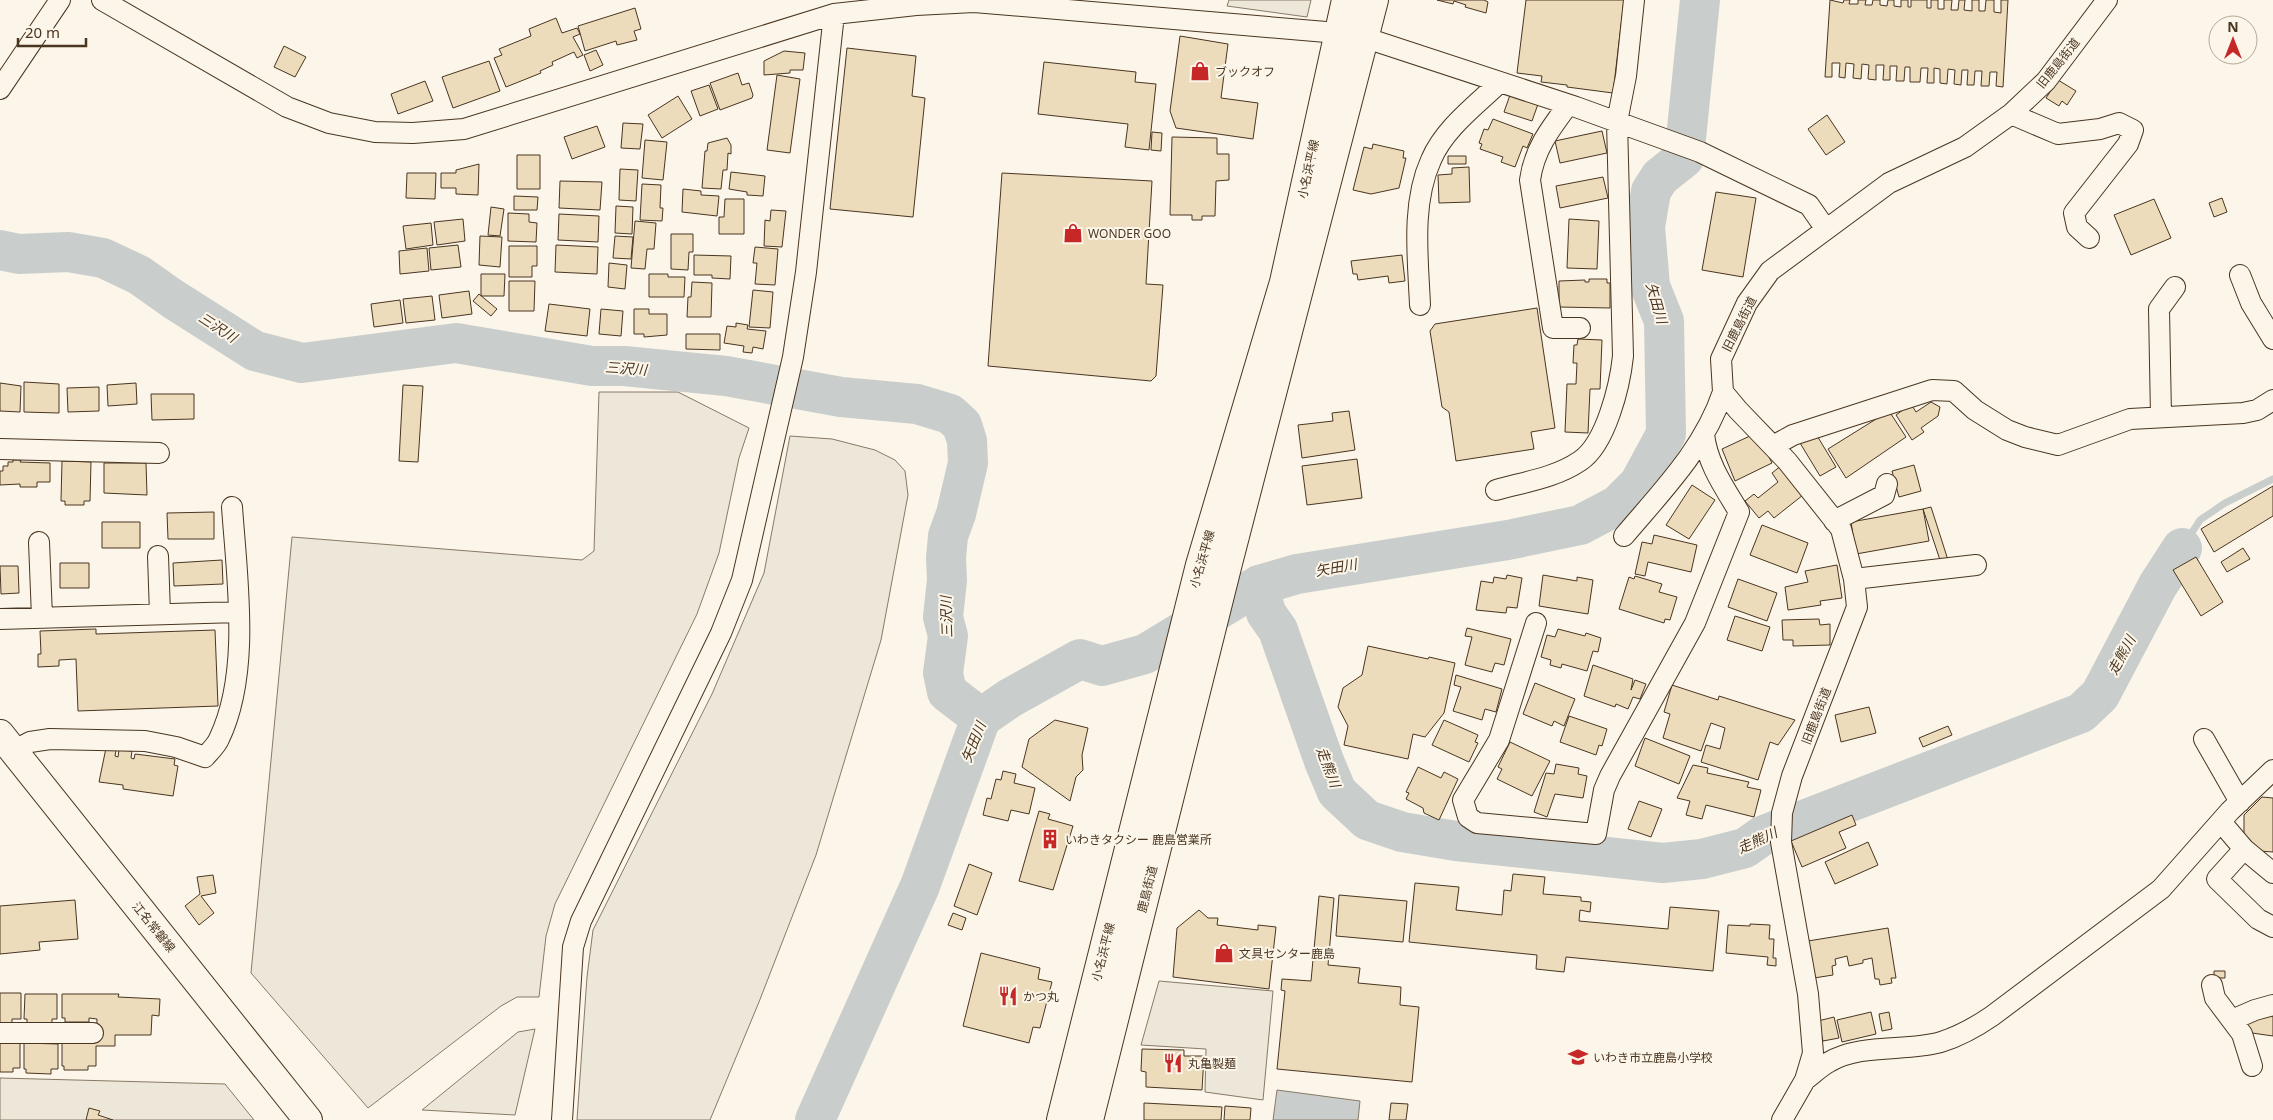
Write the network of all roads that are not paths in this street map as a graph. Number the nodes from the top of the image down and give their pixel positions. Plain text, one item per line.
1 (60, 0) edge
2 (102, 0) edge
3 (1346, 0) edge
4 (1374, 0) edge
5 (1634, 0) edge
6 (2107, 0) edge
7 (834, 14) junction
8 (1338, 33) junction
9 (1366, 38) junction
10 (1499, 83) junction
11 (0, 89) edge
12 (1568, 105) junction
13 (2011, 114) junction
14 (1624, 125) junction
15 (1825, 228) junction
16 (2089, 238) dead end
17 (2240, 276) dead end
18 (2175, 287) dead end
19 (1420, 304) dead end
20 (1580, 328) dead end
21 (2273, 339) edge
22 (1723, 392) junction
23 (2273, 400) edge
24 (2161, 417) junction
25 (1704, 434) junction
26 (1773, 446) junction
27 (0, 450) edge
28 (159, 453) dead end
29 (1886, 484) dead end
30 (1496, 490) dead end
31 (232, 507) dead end
32 (1834, 521) junction
33 (1624, 536) dead end
34 (39, 542) dead end
35 (158, 556) dead end
36 (1976, 565) dead end
37 (1854, 579) junction
38 (239, 612) junction
39 (160, 614) junction
40 (42, 617) junction
41 (0, 619) edge
42 (1536, 623) dead end
43 (1206, 657) joint
44 (2204, 739) dead end
45 (7, 742) edge
46 (2273, 770) edge
47 (2240, 802) junction
48 (2221, 822) junction
49 (2244, 849) junction
50 (2273, 873) edge
51 (2273, 927) edge
52 (2212, 985) dead end
53 (2273, 1005) edge
54 (2232, 1020) junction
55 (93, 1032) dead end
56 (0, 1033) edge
57 (2252, 1066) dead end
58 (1805, 1080) junction
59 (308, 1120) edge
60 (562, 1120) edge
61 (1061, 1120) edge
62 (1089, 1120) edge
63 (1782, 1120) edge

1 - 11 street
2 - 7 street
3 - 8 main road, 小名浜平線
4 - 9 main road, 小名浜平線
5 - 14 street
6 - 13 street, 旧鹿島街道
7 - 8 street
7 - 60 street
8 - 9 street
8 - 61 main road, 小名浜平線
9 - 10 street
9 - 43 main road, 小名浜平線
10 - 12 street
10 - 19 street
12 - 14 street
12 - 20 street
13 - 15 street, 旧鹿島街道
13 - 16 street
14 - 15 street
14 - 30 street
15 - 22 street, 旧鹿島街道
17 - 21 street
18 - 24 street
22 - 25 street
22 - 26 street, 旧鹿島街道
23 - 24 street
24 - 26 street
25 - 33 street
25 - 42 street
26 - 32 street, 旧鹿島街道
27 - 28 street
29 - 32 street
31 - 38 street
32 - 37 street, 旧鹿島街道
34 - 40 street
35 - 39 street
36 - 37 street
37 - 58 street, 旧鹿島街道
38 - 39 street
38 - 45 street
39 - 40 street
40 - 41 street
43 - 62 main road, 鹿島街道
44 - 47 street
45 - 59 main road, 江名常磐線
46 - 47 street
47 - 48 street
48 - 49 street
48 - 58 street
49 - 50 street
49 - 51 street
52 - 54 street
53 - 54 street
54 - 57 street
55 - 56 street
58 - 63 street

